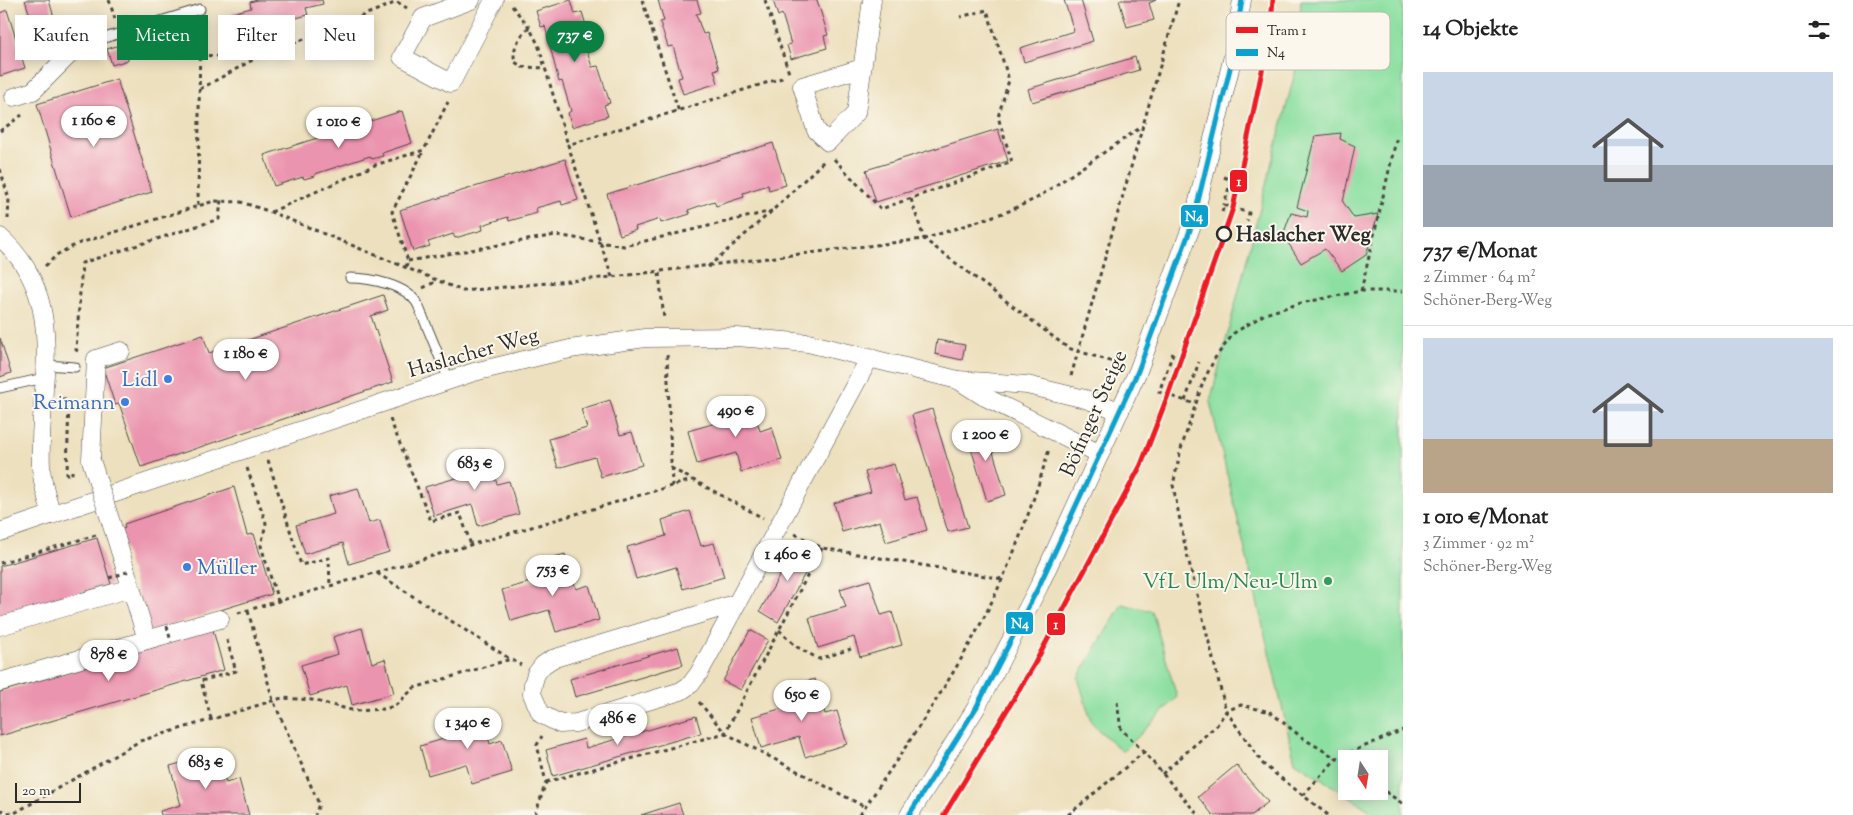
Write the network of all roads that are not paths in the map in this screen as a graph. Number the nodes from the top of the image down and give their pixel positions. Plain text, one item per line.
1 (471, 0) edge
2 (494, 0) edge
3 (872, 0) edge
4 (200, 9) road end
5 (107, 37) edge
6 (64, 60) edge
7 (862, 68) dead end
8 (1230, 70) edge
9 (14, 97) dead end
10 (2, 242) edge
11 (350, 278) dead end
12 (121, 351) dead end
13 (870, 357) junction
14 (75, 367) dead end
15 (45, 372) junction
16 (449, 380) junction
17 (958, 380) junction
18 (0, 388) edge
19 (1120, 411) junction
20 (1100, 454) junction
21 (52, 514) junction
22 (0, 532) edge
23 (131, 580) junction
24 (737, 603) junction
25 (220, 619) road end
26 (0, 626) edge
27 (147, 640) junction
28 (0, 682) edge
29 (910, 815) edge

1 - 2 street
3 - 7 street
4 - 5 lane
6 - 9 street
8 - 19 street, Böfinger Steige
10 - 15 street
11 - 16 lane
12 - 23 street, bridge
13 - 16 street, Haslacher Weg
13 - 17 street, Haslacher Weg
13 - 24 street
14 - 15 lane
15 - 18 lane
15 - 21 street
16 - 21 street, Haslacher Weg
17 - 19 street, Haslacher Weg
17 - 20 street, Haslacher Weg
19 - 20 street, Böfinger Steige
20 - 29 street, Böfinger Steige
21 - 22 street, Haslacher Weg
23 - 26 street
23 - 27 street
24 - 24 street
25 - 27 street
27 - 28 street

